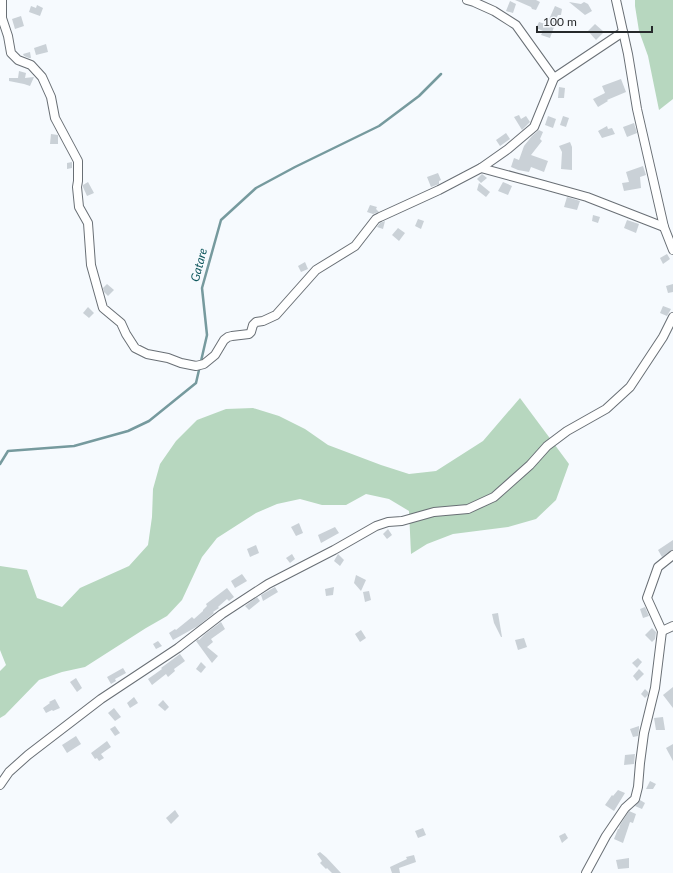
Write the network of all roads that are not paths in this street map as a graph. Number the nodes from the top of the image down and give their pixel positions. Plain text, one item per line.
1 (2, 0) edge
2 (467, 0) edge
3 (616, 0) edge
4 (622, 32) junction
5 (554, 78) junction
6 (481, 168) junction
7 (664, 227) junction
8 (673, 250) edge
9 (673, 317) edge
10 (673, 555) edge
11 (673, 626) edge
12 (662, 631) junction
13 (0, 785) edge
14 (586, 873) edge

1 - 6 street
2 - 5 street
3 - 4 street
4 - 5 street
4 - 7 street
5 - 6 street
6 - 7 street
7 - 8 street
9 - 13 street
10 - 12 street
11 - 12 street
12 - 14 street

